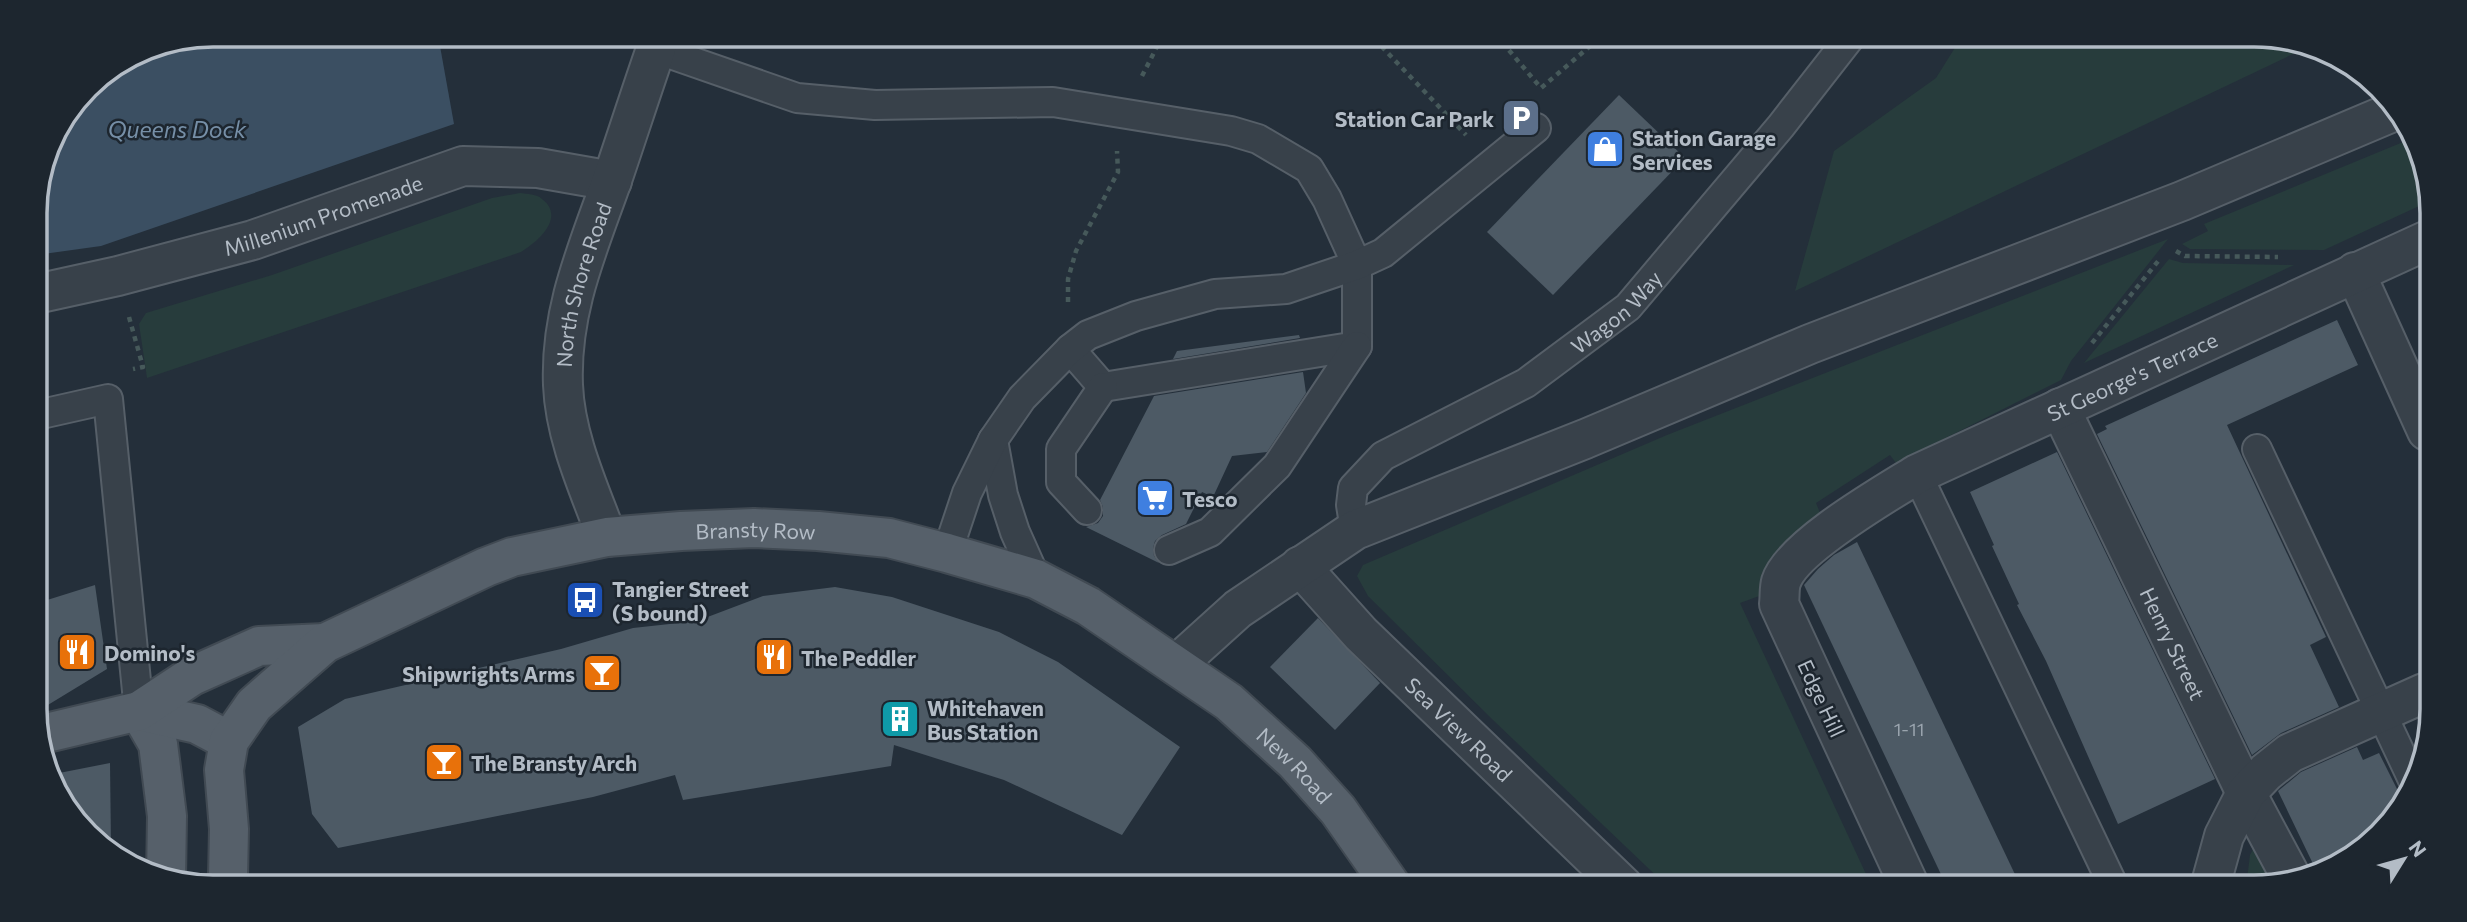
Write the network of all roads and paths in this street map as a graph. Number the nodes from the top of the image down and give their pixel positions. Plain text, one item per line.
1 (655, 47) edge
2 (670, 47) edge
3 (1157, 47) edge
4 (1384, 47) edge
5 (1506, 47) edge
6 (1589, 47) edge
7 (1843, 47) edge
8 (1140, 81) dead end
9 (2387, 114) edge
10 (1536, 128) dead end
11 (1472, 142) dead end
12 (1116, 146) dead end
13 (611, 181) junction
14 (2420, 243) edge
15 (2169, 248) dead end
16 (2290, 257) dead end
17 (2161, 258) dead end
18 (1357, 265) junction
19 (2355, 272) junction
20 (118, 276) junction
21 (48, 291) edge
22 (1079, 342) junction
23 (1357, 346) junction
24 (2084, 353) dead end
25 (130, 370) dead end
26 (1103, 387) junction
27 (2060, 408) junction
28 (48, 413) edge
29 (2420, 415) edge
30 (993, 440) junction
31 (2257, 449) dead end
32 (1917, 474) junction
33 (1087, 510) dead end
34 (1838, 523) joint
35 (1355, 530) junction
36 (607, 537) junction
37 (1169, 550) dead end
38 (947, 552) junction
39 (1300, 566) junction
40 (1035, 579) junction
41 (325, 643) junction
42 (1176, 665) junction
43 (2420, 695) edge
44 (139, 710) junction
45 (2383, 712) junction
46 (49, 732) edge
47 (229, 741) junction
48 (2408, 769) edge
49 (2246, 793) junction
50 (166, 868) edge
51 (2288, 871) edge
52 (1383, 874) edge
53 (1611, 874) edge
54 (1904, 874) edge
55 (2108, 874) edge
56 (2214, 874) edge
57 (228, 875) edge

1 - 13 street, North Shore Road
2 - 18 lane
3 - 8 path
4 - 11 path
5 - 6 path
7 - 35 lane, Wagon Way
9 - 35 street
10 - 18 lane
12 - 22 path
13 - 20 street, Millenium Promenade
13 - 36 street, North Shore Road
14 - 19 street, St George's Terrace
15 - 16 path
17 - 24 path
18 - 22 lane
18 - 23 lane
19 - 27 street, St George's Terrace
19 - 29 street
20 - 21 street, Millenium Promenade
20 - 25 path
22 - 26 lane
22 - 30 lane
23 - 26 lane
23 - 37 lane
26 - 33 lane
27 - 32 street, St George's Terrace
27 - 49 street, Henry Street
28 - 44 lane
30 - 38 lane
30 - 40 lane
31 - 45 lane
32 - 34 street, St George's Terrace
32 - 55 lane
34 - 54 street, Edge Hill
35 - 39 street
36 - 38 main road, Bransty Row
36 - 41 main road, Bransty Row
38 - 40 main road, Bransty Row
39 - 42 street
39 - 53 street, Sea View Road
40 - 42 main road, Bransty Row
41 - 44 main road
41 - 47 main road
42 - 52 main road, New Road
43 - 45 street
44 - 46 main road
44 - 47 main road
44 - 50 main road
45 - 48 lane
45 - 49 street
47 - 57 main road
49 - 51 street, Henry Street
49 - 56 street

